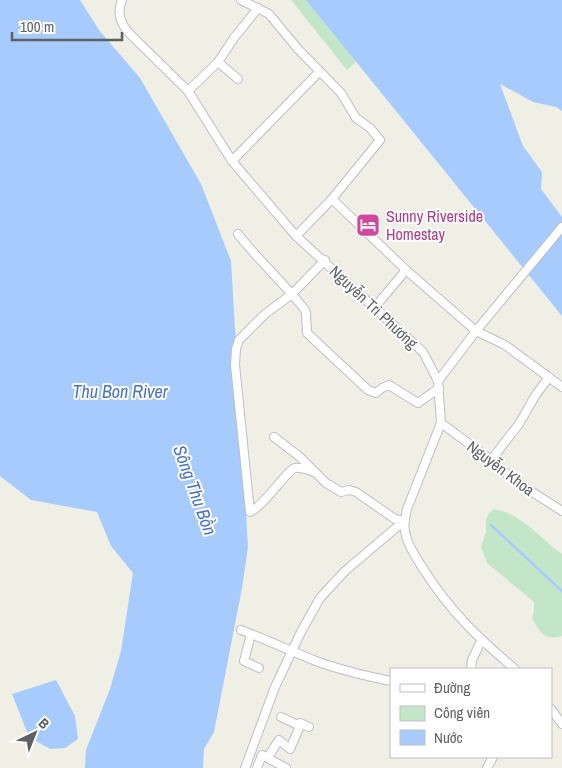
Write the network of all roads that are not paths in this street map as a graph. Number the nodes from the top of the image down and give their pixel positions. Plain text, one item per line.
1 (122, 0) edge
2 (241, 0) edge
3 (258, 8) junction
4 (218, 62) junction
5 (319, 72) junction
6 (238, 79) dead end
7 (188, 91) junction
8 (232, 161) junction
9 (332, 199) junction
10 (562, 226) edge
11 (238, 234) dead end
12 (296, 236) junction
13 (325, 260) junction
14 (406, 270) junction
15 (292, 294) junction
16 (375, 307) junction
17 (476, 331) junction
18 (549, 377) junction
19 (438, 384) junction
20 (562, 386) edge
21 (441, 423) junction
22 (274, 438) dead end
23 (492, 460) junction
24 (314, 472) junction
25 (562, 511) edge
26 (404, 521) junction
27 (241, 630) dead end
28 (251, 634) junction
29 (480, 641) junction
30 (293, 651) junction
31 (259, 668) dead end
32 (471, 668) edge
33 (514, 668) edge
34 (390, 681) edge
35 (552, 710) edge
36 (281, 717) dead end
37 (562, 724) edge
38 (300, 726) junction
39 (309, 727) dead end
40 (268, 757) junction
41 (245, 768) edge
42 (257, 768) edge
43 (286, 768) edge

1 - 7 street, Nguyễn Tri Phương
2 - 3 street
3 - 4 street
3 - 5 street
4 - 6 street
4 - 7 street
5 - 8 street
5 - 9 street
7 - 8 street, Nguyễn Tri Phương
8 - 12 street, Nguyễn Tri Phương
9 - 12 street
9 - 14 street
10 - 17 street
11 - 15 street
12 - 13 street, Nguyễn Tri Phương
13 - 15 street
13 - 16 street, Nguyễn Tri Phương
14 - 16 street
14 - 17 street
15 - 19 street
15 - 24 street
16 - 19 street, Nguyễn Tri Phương
17 - 18 street
17 - 19 street
18 - 20 street
18 - 23 street
19 - 21 street, Nguyễn Tri Phương
21 - 23 street, Nguyễn Khoa
21 - 26 street, Nguyễn Tri Phương
22 - 24 street
23 - 25 street, Nguyễn Khoa
24 - 26 street
26 - 29 street, Nguyễn Tri Phương
26 - 30 street
27 - 28 street
28 - 30 street
28 - 31 street
29 - 32 street
29 - 33 street, Nguyễn Tri Phương
30 - 34 street
30 - 41 street
35 - 37 street
36 - 38 street
38 - 39 street
38 - 40 street
40 - 42 street
40 - 43 street

